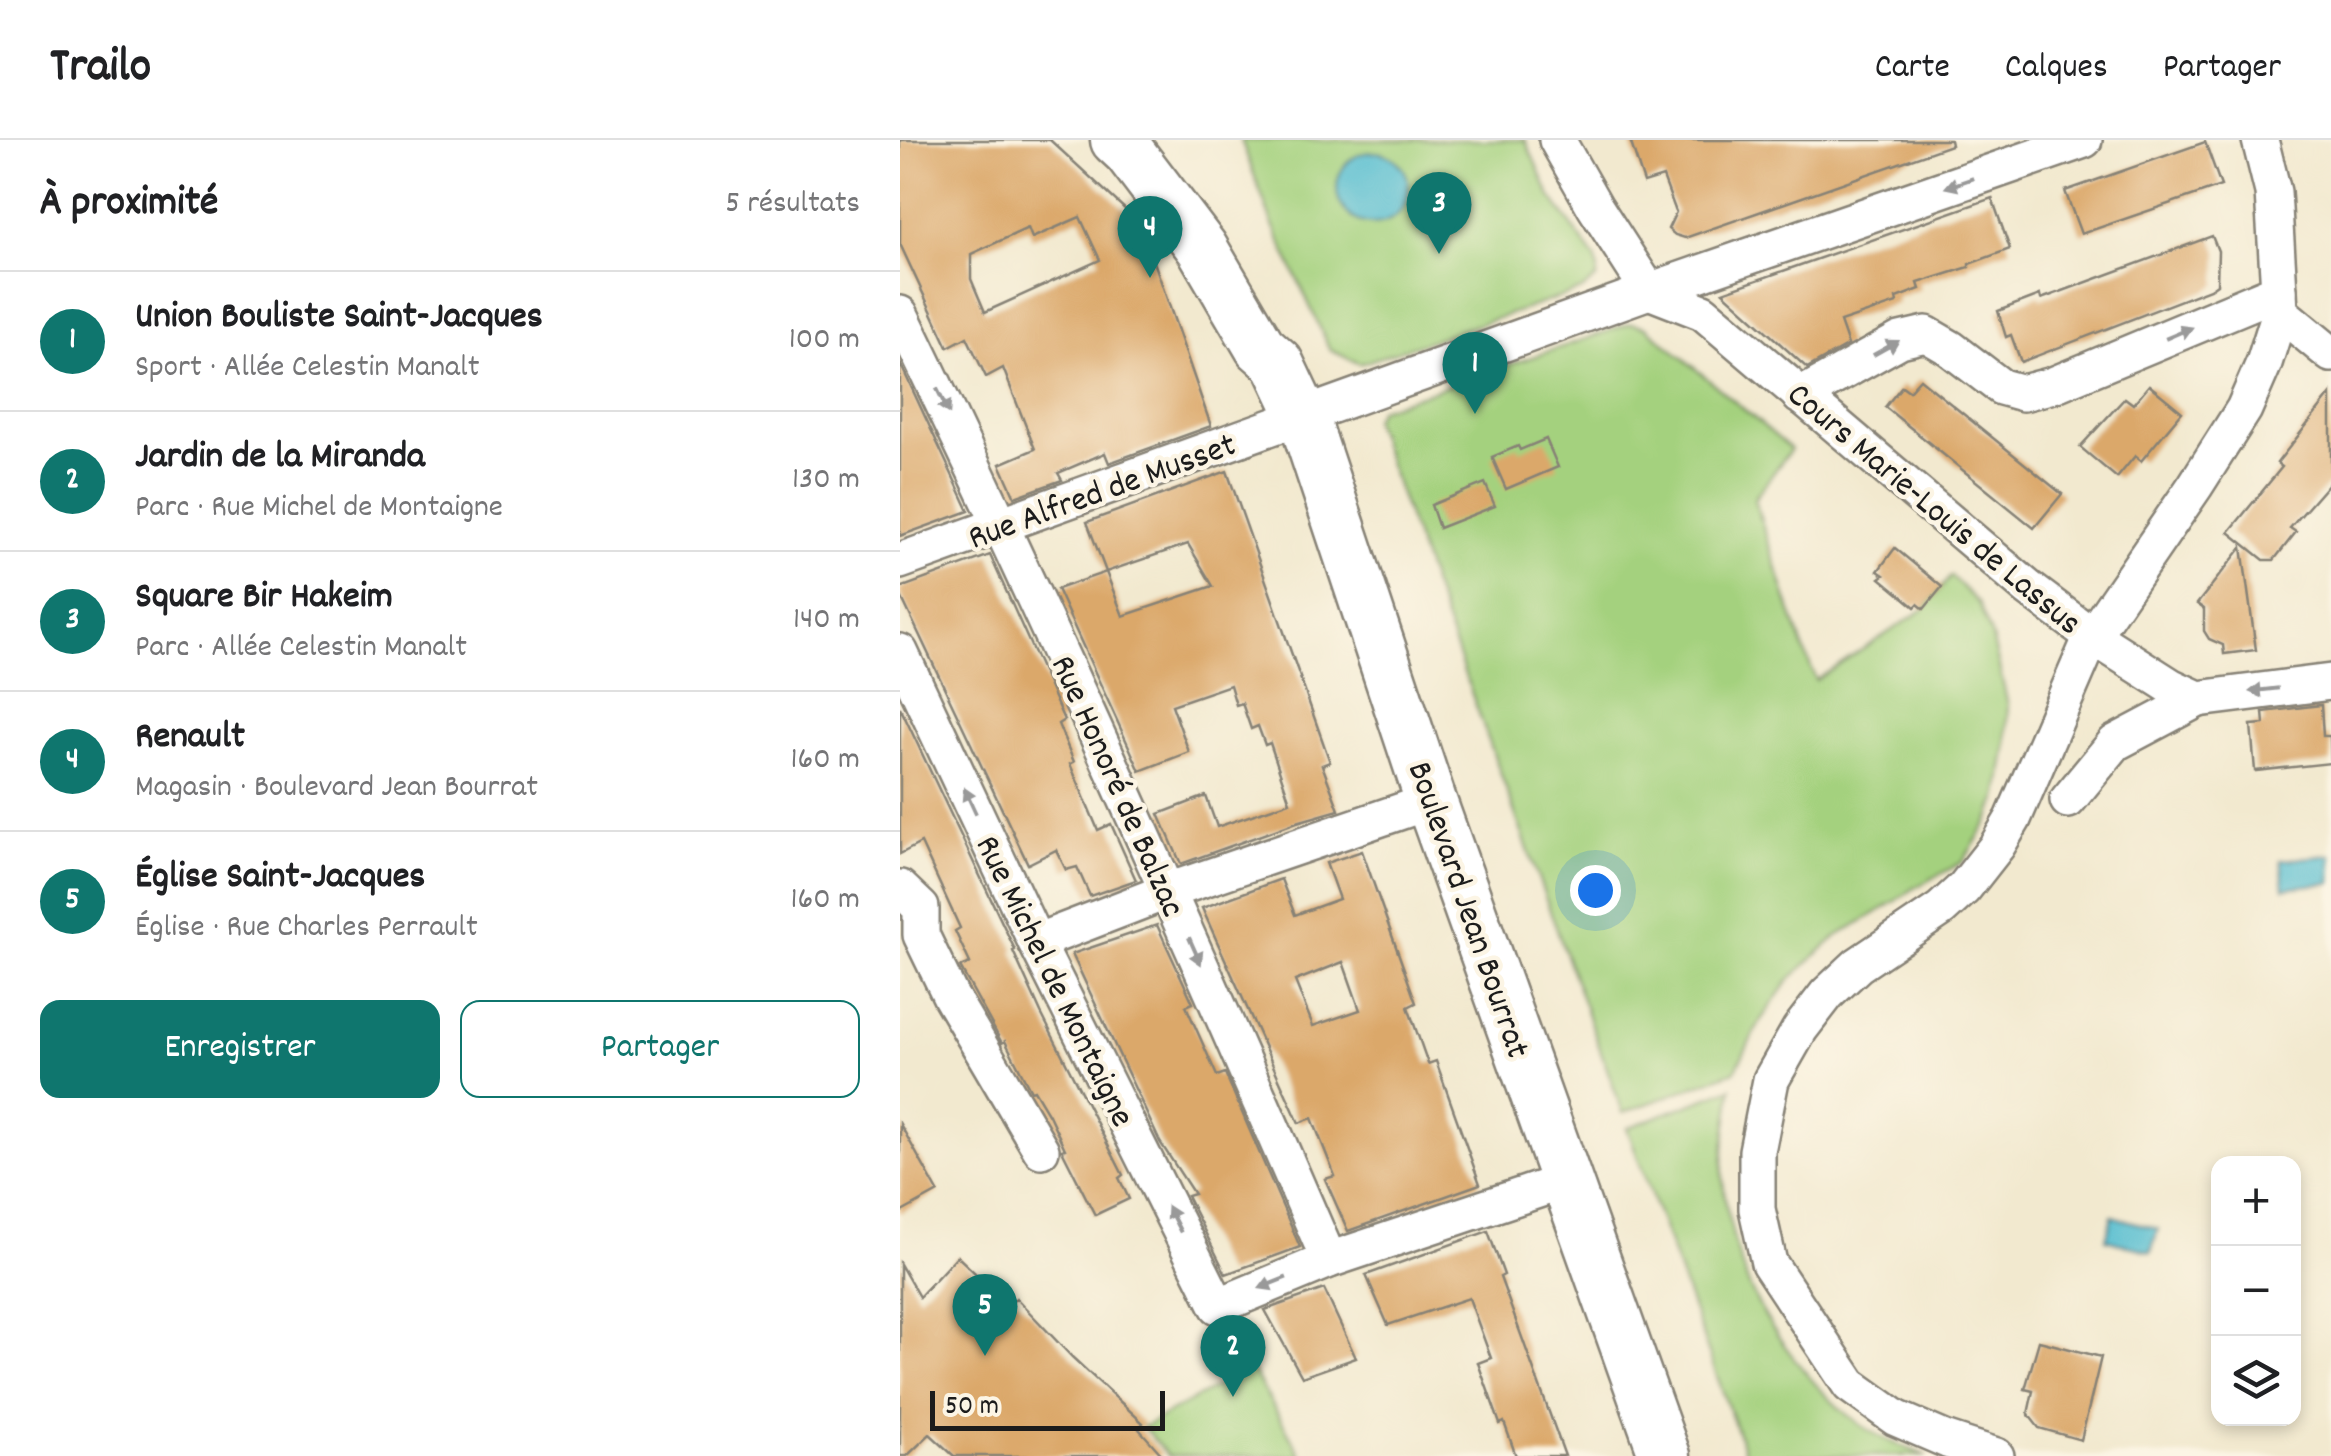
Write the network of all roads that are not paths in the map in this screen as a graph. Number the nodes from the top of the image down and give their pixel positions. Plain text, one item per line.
1 (1557, 140) edge
2 (2084, 140) edge
3 (2260, 140) edge
4 (1123, 146) edge
5 (1649, 291) junction
6 (2280, 302) junction
7 (900, 314) edge
8 (2331, 354) edge
9 (1800, 396) junction
10 (1302, 416) junction
11 (1002, 524) junction
12 (900, 561) edge
13 (2092, 636) junction
14 (900, 652) edge
15 (2331, 682) edge
16 (2198, 699) junction
17 (2068, 800) dead end
18 (1432, 801) junction
19 (900, 888) edge
20 (1168, 890) junction
21 (1036, 942) junction
22 (1041, 1150) dead end
23 (1565, 1181) junction
24 (1329, 1260) junction
25 (1664, 1456) edge
26 (1996, 1456) edge

1 - 5 street
2 -> 5 street, Rue Alfred de Musset
3 - 6 street
4 - 10 main road, Boulevard Jean Bourrat
5 - 9 street, Cours Marie-Louis de Lassus
5 - 10 street, Rue Alfred de Musset
6 - 8 street
9 -> 6 street
6 - 13 street
7 -> 11 street, Rue Honoré de Balzac
9 - 13 street, Cours Marie-Louis de Lassus
10 - 11 street, Rue Alfred de Musset
10 - 18 main road, Boulevard Jean Bourrat
11 - 12 street, Rue Alfred de Musset
11 - 20 street, Rue Honoré de Balzac
13 - 16 street
13 - 26 street, Cours Marie-Louis de Lassus
21 -> 14 street, Rue Michel de Montaigne
15 -> 16 street
16 - 17 street
18 - 20 street
18 - 23 main road, Boulevard Jean Bourrat
19 - 22 street
20 - 21 street
20 -> 24 street, Rue Honoré de Balzac
24 -> 21 street, Rue Michel de Montaigne
23 - 24 street
23 - 25 main road, Boulevard Jean Bourrat

